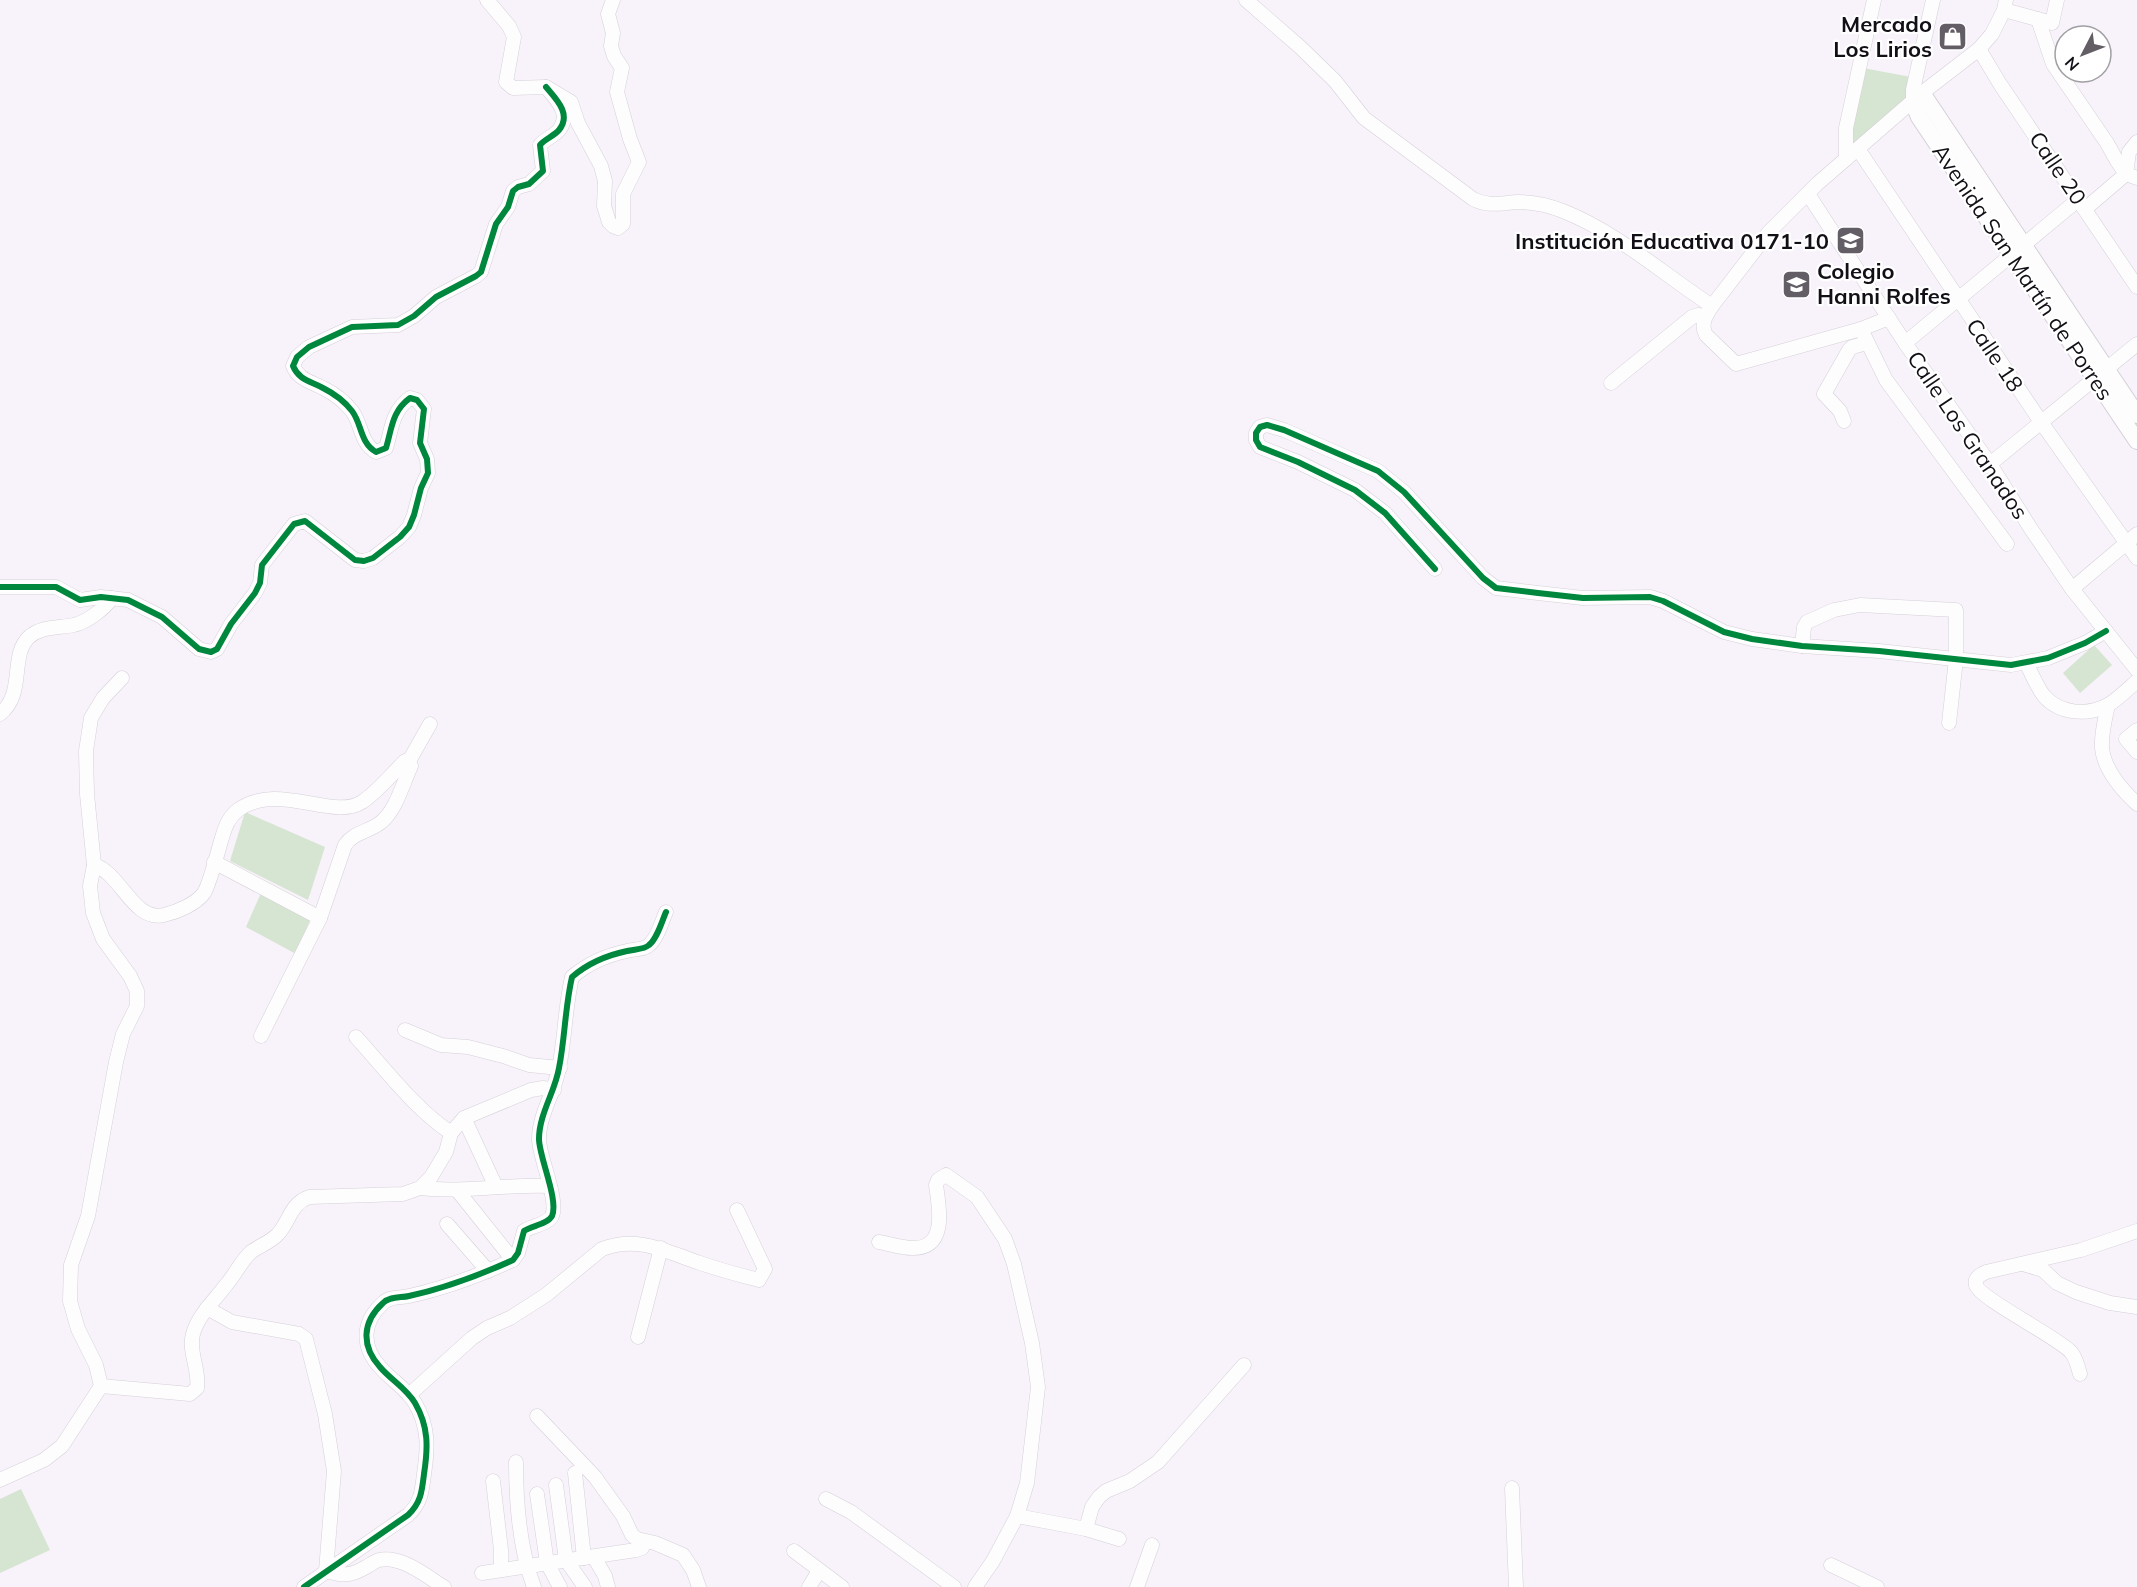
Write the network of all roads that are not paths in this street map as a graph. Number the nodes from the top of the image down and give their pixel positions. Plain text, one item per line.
1 (487, 0) edge
2 (613, 0) edge
3 (1246, 0) edge
4 (1874, 0) edge
5 (1933, 0) edge
6 (2057, 0) edge
7 (2005, 5) edge
8 (2038, 20) junction
9 (1980, 49) junction
10 (546, 87) junction
11 (1917, 91) junction
12 (2137, 142) edge
13 (1858, 149) junction
14 (1846, 159) junction
15 (2132, 176) edge
16 (1808, 194) junction
17 (2082, 204) junction
18 (2018, 249) junction
19 (2137, 287) edge
20 (1958, 298) junction
21 (1708, 311) junction
22 (1889, 318) junction
23 (1861, 329) junction
24 (1868, 343) junction
25 (1905, 343) junction
26 (2137, 344) edge
27 (2100, 374) junction
28 (1611, 383) dead end
29 (2137, 415) edge
30 (1844, 421) dead end
31 (2041, 422) junction
32 (2137, 441) edge
33 (1990, 464) junction
34 (2137, 534) edge
35 (2125, 543) junction
36 (2007, 544) dead end
37 (2137, 558) edge
38 (1435, 569) dead end
39 (0, 587) edge
40 (2072, 589) junction
41 (112, 598) junction
42 (2106, 631) junction
43 (1802, 646) junction
44 (1956, 658) junction
45 (2026, 663) junction
46 (2137, 670) edge
47 (122, 678) dead end
48 (2137, 681) edge
49 (2108, 705) junction
50 (0, 714) edge
51 (1949, 723) dead end
52 (430, 724) dead end
53 (2132, 734) edge
54 (2137, 752) edge
55 (409, 761) junction
56 (2137, 804) edge
57 (214, 862) junction
58 (94, 865) junction
59 (666, 912) dead end
60 (320, 918) junction
61 (405, 1030) dead end
62 (261, 1036) dead end
63 (356, 1037) dead end
64 (560, 1068) junction
65 (554, 1090) junction
66 (464, 1118) junction
67 (451, 1133) junction
68 (550, 1186) junction
69 (496, 1187) junction
70 (420, 1188) junction
71 (457, 1190) junction
72 (737, 1210) dead end
73 (447, 1224) dead end
74 (2137, 1231) edge
75 (879, 1242) dead end
76 (661, 1248) junction
77 (513, 1260) junction
78 (2020, 1263) junction
79 (488, 1270) junction
80 (2137, 1307) edge
81 (207, 1308) junction
82 (638, 1337) dead end
83 (1244, 1365) dead end
84 (2080, 1374) dead end
85 (101, 1386) junction
86 (409, 1395) junction
87 (537, 1416) dead end
88 (516, 1462) dead end
89 (575, 1473) dead end
90 (0, 1480) edge
91 (492, 1481) dead end
92 (556, 1485) dead end
93 (1512, 1488) dead end
94 (537, 1494) dead end
95 (826, 1499) dead end
96 (1017, 1516) junction
97 (1086, 1529) junction
98 (1119, 1539) dead end
99 (644, 1542) junction
100 (1152, 1545) dead end
101 (794, 1551) dead end
102 (589, 1558) junction
103 (566, 1560) junction
104 (547, 1563) junction
105 (1831, 1565) dead end
106 (526, 1566) junction
107 (501, 1569) junction
108 (326, 1571) junction
109 (819, 1571) junction
110 (482, 1573) dead end
111 (304, 1587) edge
112 (444, 1587) edge
113 (534, 1587) edge
114 (560, 1587) edge
115 (585, 1587) edge
116 (608, 1587) edge
117 (699, 1587) edge
118 (809, 1587) edge
119 (842, 1587) edge
120 (954, 1587) edge
121 (975, 1587) edge
122 (1137, 1587) edge
123 (1516, 1587) edge
124 (1877, 1587) edge

1 - 10 street
2 - 10 street
3 - 21 street
4 - 14 street
5 - 11 street
6 - 8 street
7 - 8 street
7 - 9 street
8 - 15 street
9 - 11 street
9 - 17 street, Calle 20
10 - 41 street
11 - 13 street
11 - 18 main road, Avenida San Martín de Porres
12 - 15 street
13 - 14 street
13 - 20 street, Calle 18
14 - 16 street
15 - 17 street
16 - 21 street
16 - 22 street, Calle Los Granados
17 - 18 street
17 - 19 street, Calle 20
18 - 20 street
18 - 27 main road, Avenida San Martín de Porres
20 - 25 street
20 - 31 street, Calle 18
21 - 23 street
21 - 28 street
22 - 23 street
22 - 25 street, Calle Los Granados
23 - 24 street
24 - 30 street
24 - 36 street
25 - 33 street, Calle Los Granados
26 - 27 street
27 - 29 main road, Avenida San Martín de Porres
27 - 31 street
27 - 32 main road, Avenida San Martín de Porres
31 - 33 street
31 - 35 street, Calle 18
33 - 40 street, Calle Los Granados
34 - 35 street
35 - 37 street, Calle 18
35 - 40 street
38 - 43 street
39 - 41 street
40 - 42 street, Calle Los Granados
41 - 50 street
42 - 45 street
42 - 46 street, Calle Los Granados
43 - 44 street
43 - 44 street
44 - 45 street
44 - 51 street
45 - 49 street
47 - 58 street
48 - 49 street
49 - 56 street
52 - 55 street
53 - 54 street
55 - 57 street
55 - 60 street
57 - 58 street
57 - 60 street
58 - 85 street
59 - 64 street
60 - 62 street
61 - 64 street
63 - 67 street
64 - 65 street
65 - 66 street
65 - 68 street
66 - 67 street
66 - 69 street
67 - 70 street
68 - 69 street
68 - 77 street
69 - 71 street
70 - 71 street
70 - 81 street
71 - 77 street
72 - 76 street
73 - 79 street
74 - 78 street
75 - 96 street
76 - 82 street
76 - 86 street
77 - 79 street
78 - 80 street
78 - 84 street
79 - 86 street
81 - 85 street
81 - 108 street
83 - 97 street
85 - 90 street
86 - 108 street
87 - 99 street
88 - 106 street
89 - 102 street
91 - 107 street
92 - 103 street
93 - 123 street
94 - 104 street
95 - 120 street
96 - 97 street
96 - 121 street
97 - 98 street
99 - 102 street
99 - 117 street
100 - 122 street
101 - 109 street
102 - 103 street
102 - 116 street
103 - 104 street
103 - 115 street
104 - 106 street
104 - 114 street
105 - 124 street
106 - 107 street
106 - 113 street
107 - 110 street
108 - 111 street
108 - 112 street
109 - 118 street
109 - 119 street

